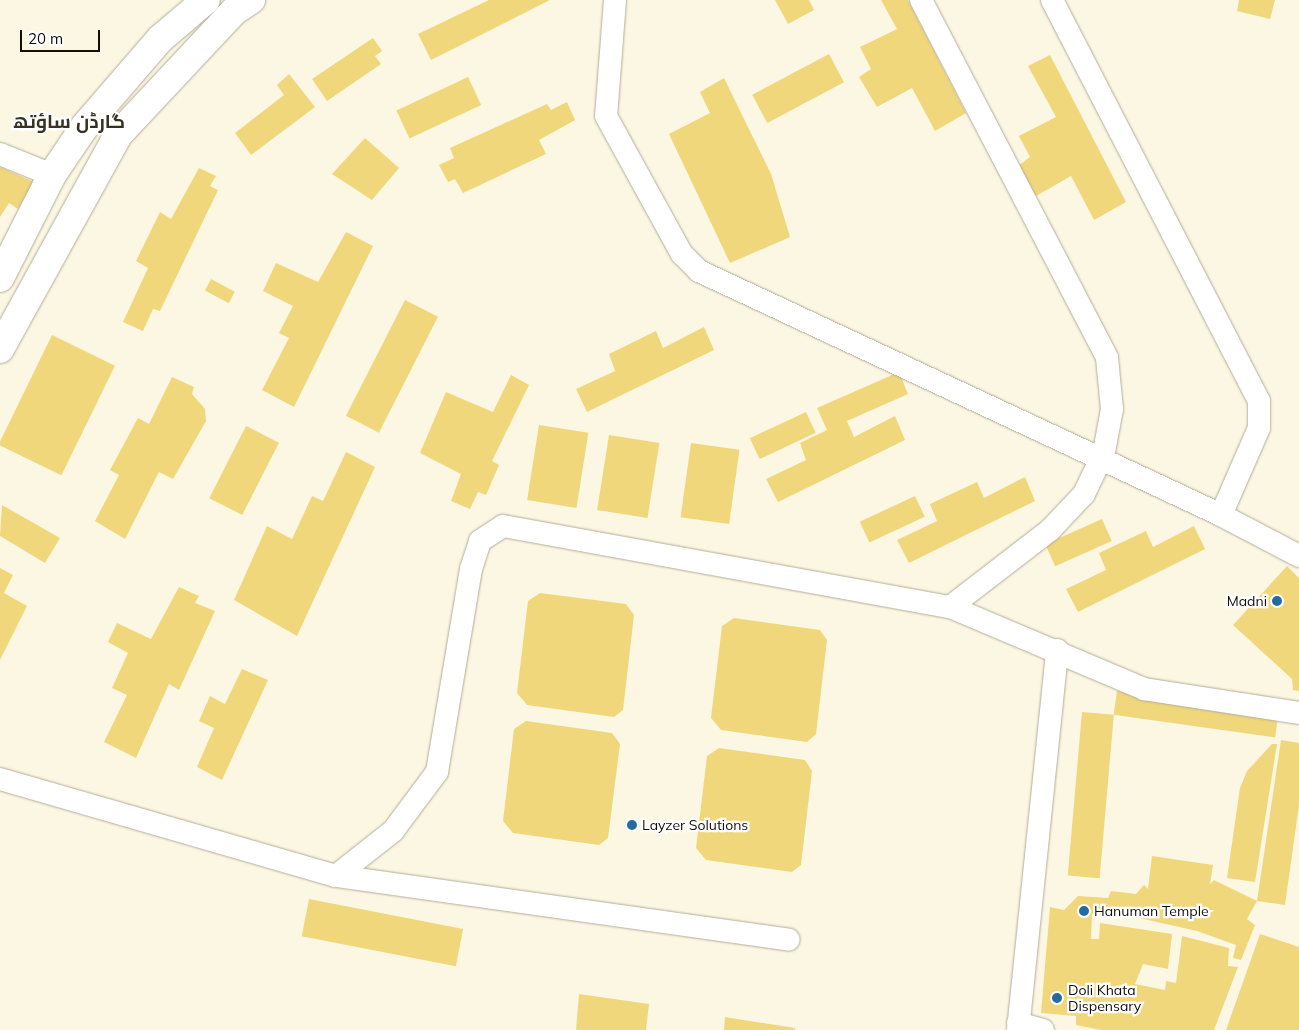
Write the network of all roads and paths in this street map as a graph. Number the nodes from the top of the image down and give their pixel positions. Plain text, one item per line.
1 (206, 0) edge
2 (251, 0) edge
3 (615, 0) edge
4 (921, 0) edge
5 (1052, 0) edge
6 (0, 154) edge
7 (52, 175) junction
8 (0, 278) edge
9 (0, 348) edge
10 (1101, 459) junction
11 (1221, 515) junction
12 (1299, 556) edge
13 (950, 607) junction
14 (1057, 650) junction
15 (1299, 713) edge
16 (0, 779) edge
17 (336, 876) junction
18 (789, 940) dead end
19 (1018, 1027) edge
20 (1043, 1030) edge

1 - 7 main road
2 - 9 main road
3 - 10 street
4 - 10 street
5 - 11 street
6 - 7 street
7 - 8 main road
10 - 11 street
10 - 13 street
11 - 12 street
13 - 14 street
13 - 17 street
14 - 15 street
14 - 19 street
16 - 17 street
17 - 18 street
19 - 20 street

